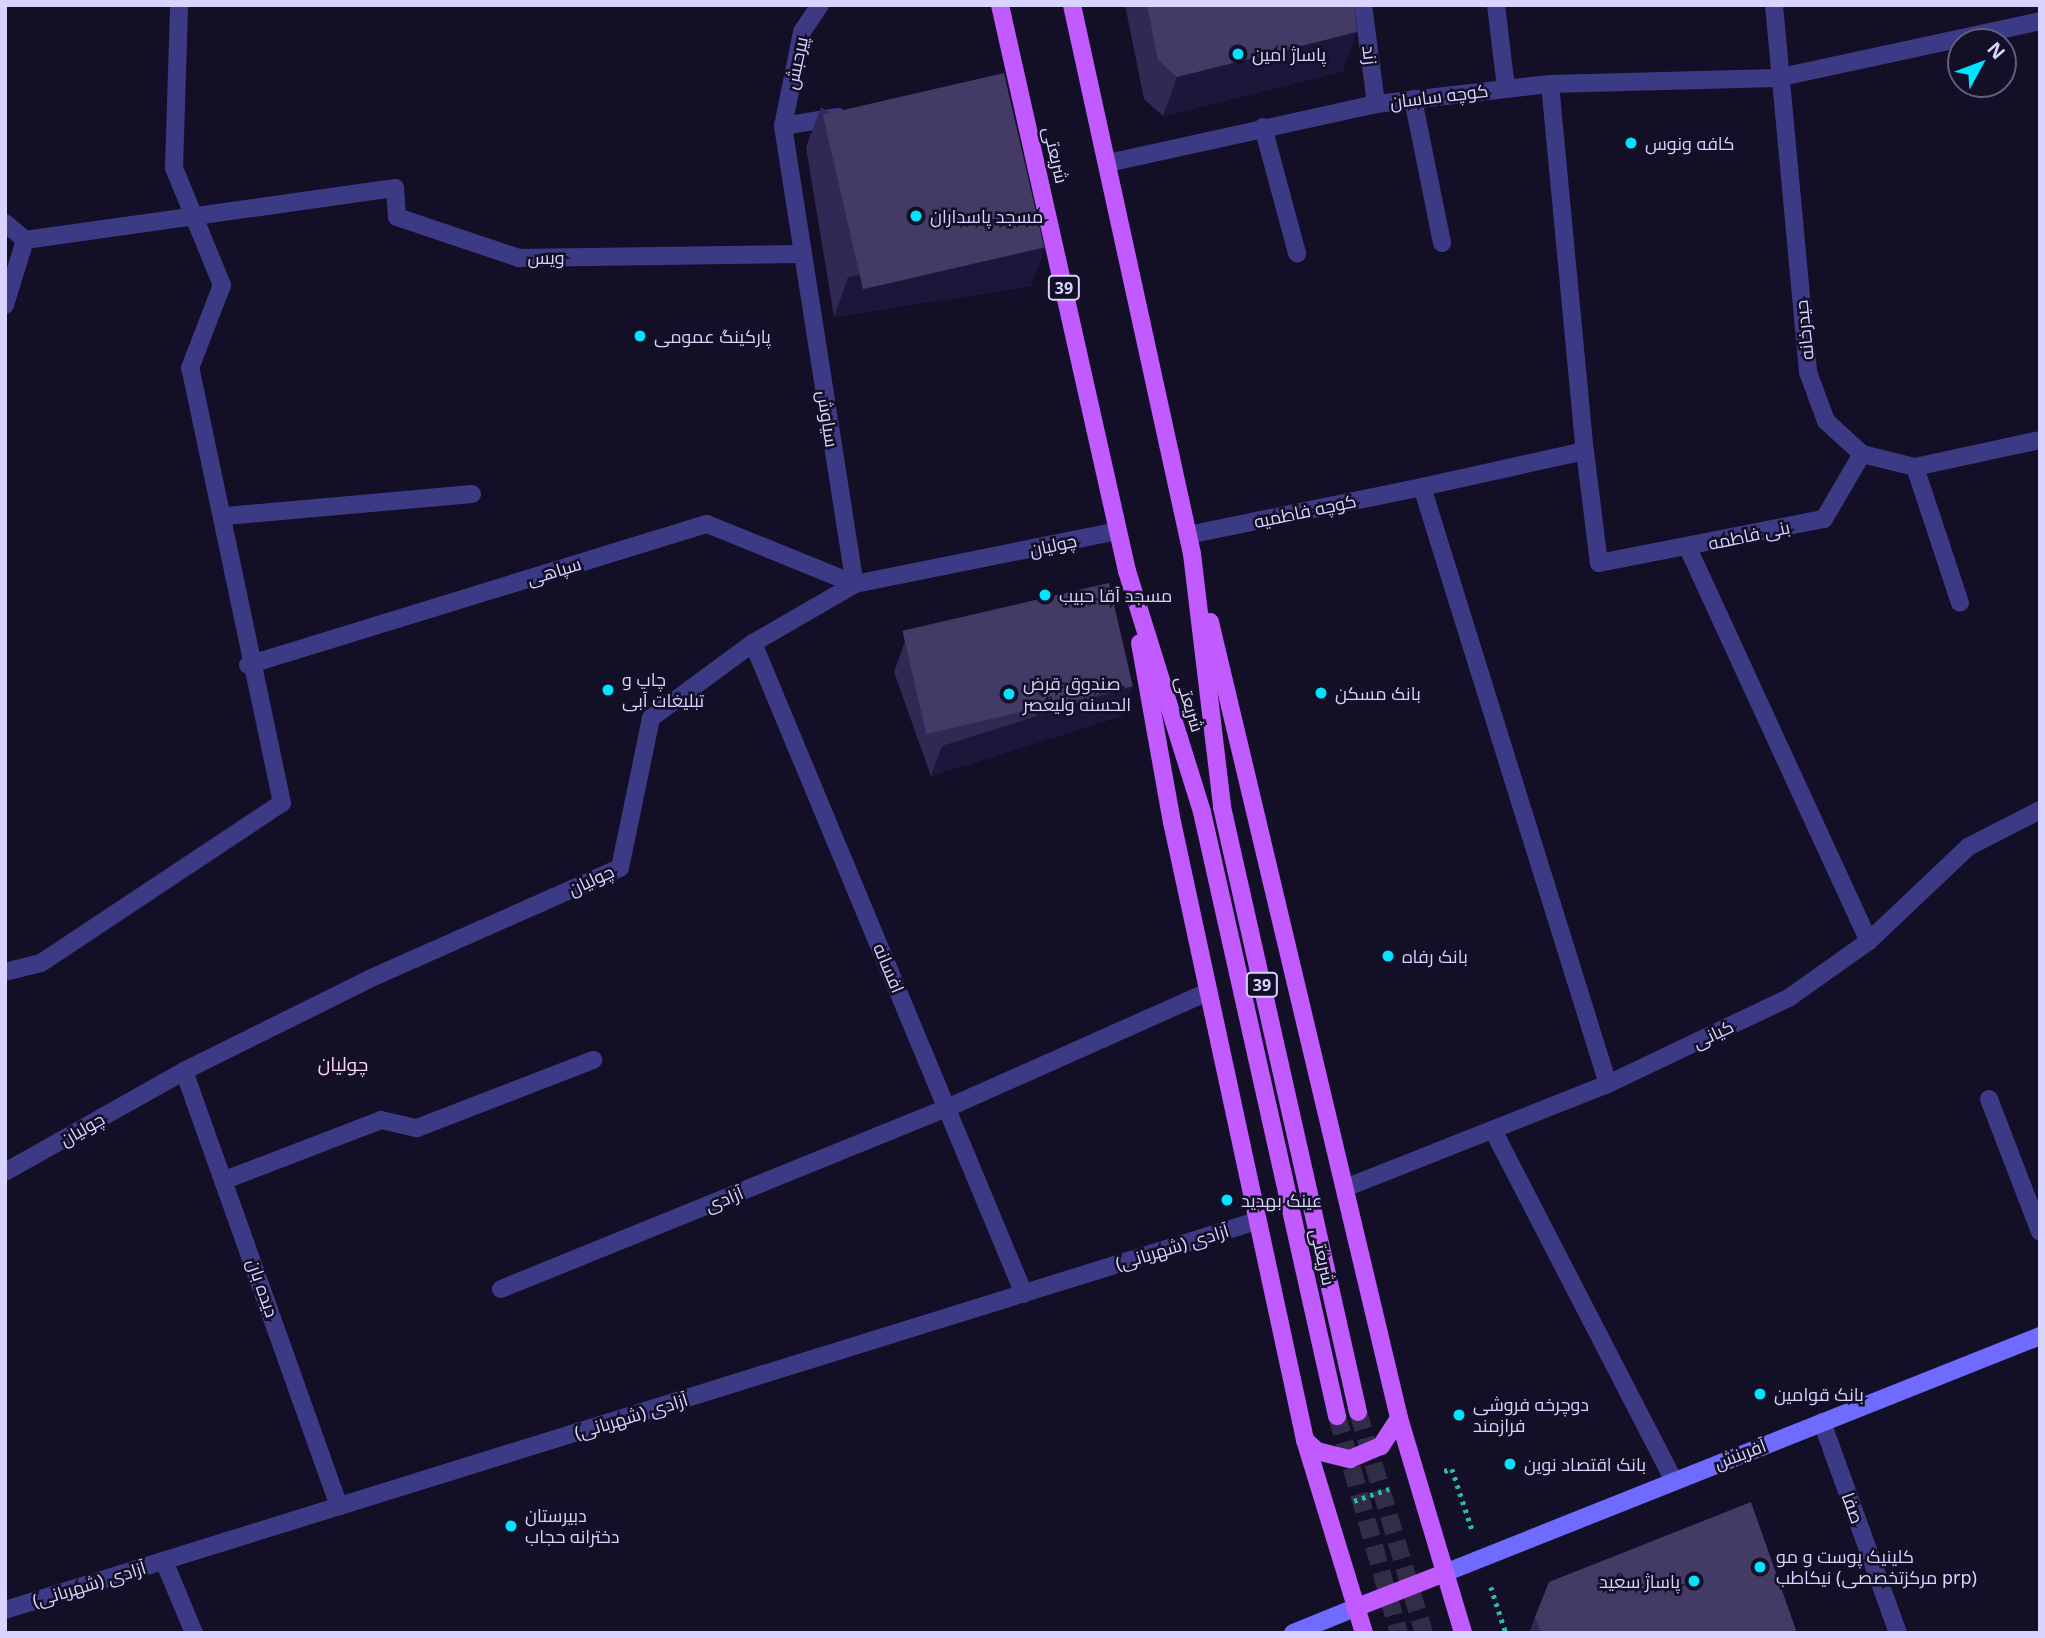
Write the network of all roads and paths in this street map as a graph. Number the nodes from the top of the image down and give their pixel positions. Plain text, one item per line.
1 (179, 5) edge
2 (820, 5) edge
3 (1000, 5) edge
4 (1072, 5) edge
5 (1363, 5) edge
6 (1496, 5) edge
7 (1774, 5) edge
8 (2040, 21) edge
9 (1777, 78) junction
10 (1550, 84) junction
11 (1506, 88) junction
12 (1020, 90) junction
13 (993, 94) edge
14 (1413, 99) junction
15 (1376, 104) junction
16 (862, 114) edge
17 (783, 126) junction
18 (1263, 127) junction
19 (1108, 163) junction
20 (197, 214) junction
21 (5, 223) edge
22 (25, 240) junction
23 (1442, 243) dead end
24 (1297, 253) dead end
25 (800, 254) junction
26 (5, 305) edge
27 (2040, 440) edge
28 (1585, 451) junction
29 (1862, 454) junction
30 (1915, 467) junction
31 (1422, 487) junction
32 (472, 494) dead end
33 (226, 516) junction
34 (1118, 531) junction
35 (1188, 535) junction
36 (1688, 548) junction
37 (1192, 554) junction
38 (1127, 571) junction
39 (855, 584) junction
40 (1960, 603) dead end
41 (753, 643) junction
42 (248, 665) junction
43 (2040, 810) edge
44 (1868, 942) junction
45 (5, 972) edge
46 (1208, 992) junction
47 (593, 1060) dead end
48 (184, 1071) junction
49 (1608, 1084) junction
50 (1989, 1100) dead end
51 (947, 1108) junction
52 (1494, 1132) junction
53 (5, 1172) edge
54 (225, 1180) junction
55 (1345, 1188) junction
56 (1256, 1221) junction
57 (2040, 1232) edge
58 (501, 1289) dead end
59 (1024, 1294) junction
60 (2040, 1336) edge
61 (1358, 1412) tunnel mouth
62 (1337, 1416) tunnel mouth
63 (1399, 1418) junction
64 (1822, 1422) junction
65 (1304, 1440) junction
66 (1675, 1480) junction
67 (340, 1506) junction
68 (164, 1561) junction
69 (1442, 1574) junction
70 (1355, 1608) junction
71 (5, 1611) edge
72 (194, 1633) edge
73 (1293, 1633) edge
74 (1364, 1633) edge
75 (1463, 1633) edge
76 (1898, 1633) edge

1 - 20 street
2 - 17 street, پیرحبش
3 - 12 main road, شریعتی / 39
4 - 19 main road, شریعتی / 39
5 - 15 street, زند
6 - 11 street
7 - 9 street, حیدرخانه
8 - 9 street, کوچه ساسان
9 - 10 street, کوچه ساسان
9 - 29 street, حیدرخانه
10 - 11 street, کوچه ساسان
10 - 28 street
11 - 14 street, کوچه ساسان
12 - 13 street
12 - 34 main road, شریعتی / 39
14 - 15 street, کوچه ساسان
14 - 23 street
15 - 18 street, کوچه ساسان
16 - 17 street
17 - 25 street
18 - 19 street, کوچه ساسان
18 - 24 street
19 - 35 main road, شریعتی / 39
20 - 22 street
20 - 25 street, ویس
20 - 33 street
21 - 22 street
22 - 26 street
25 - 39 street, سیاوش
27 - 30 street, حیدرخانه
28 - 31 street, کوچه فاطمیه
28 - 36 street, بنی فاطمه
29 - 30 street, حیدرخانه
29 - 36 street, بنی فاطمه
30 - 40 street
31 - 35 street, کوچه فاطمیه
31 - 49 street
32 - 33 street
33 - 42 street
34 - 38 main road, شریعتی / 39
34 - 39 street, چولیان
35 - 37 main road, شریعتی / 39
36 - 44 street
37 - 55 main road
37 - 61 main road, شریعتی / 39
38 - 46 main road
38 - 62 main road, شریعتی / 39
39 - 41 street, چولیان
39 - 42 street, سپاهی
41 - 48 street, چولیان
41 - 51 street, افسانه
42 - 45 street
43 - 44 street, کیانی
44 - 49 street, کیانی
46 - 51 street, آزادی
46 - 56 main road
47 - 54 street
48 - 53 street, چولیان
48 - 54 street, دیده بان
49 - 52 street, کیانی
50 - 57 street
51 - 58 street, آزادی
51 - 59 street, افسانه
52 - 55 street, کیانی
52 - 66 street
54 - 67 street, دیده بان
55 - 63 main road
56 - 59 street, آزادی (شهربانی)
56 - 65 main road
59 - 67 street, آزادی (شهربانی)
60 - 64 main road, آفرینش
63 - 65 main road
63 - 69 main road
64 - 66 main road, آفرینش
64 - 76 street, صفا
65 - 70 main road
66 - 69 main road, آفرینش
67 - 68 street, آزادی (شهربانی)
68 - 71 street, آزادی (شهربانی)
68 - 72 street
69 - 70 main road
69 - 75 main road
70 - 73 main road
70 - 74 main road

